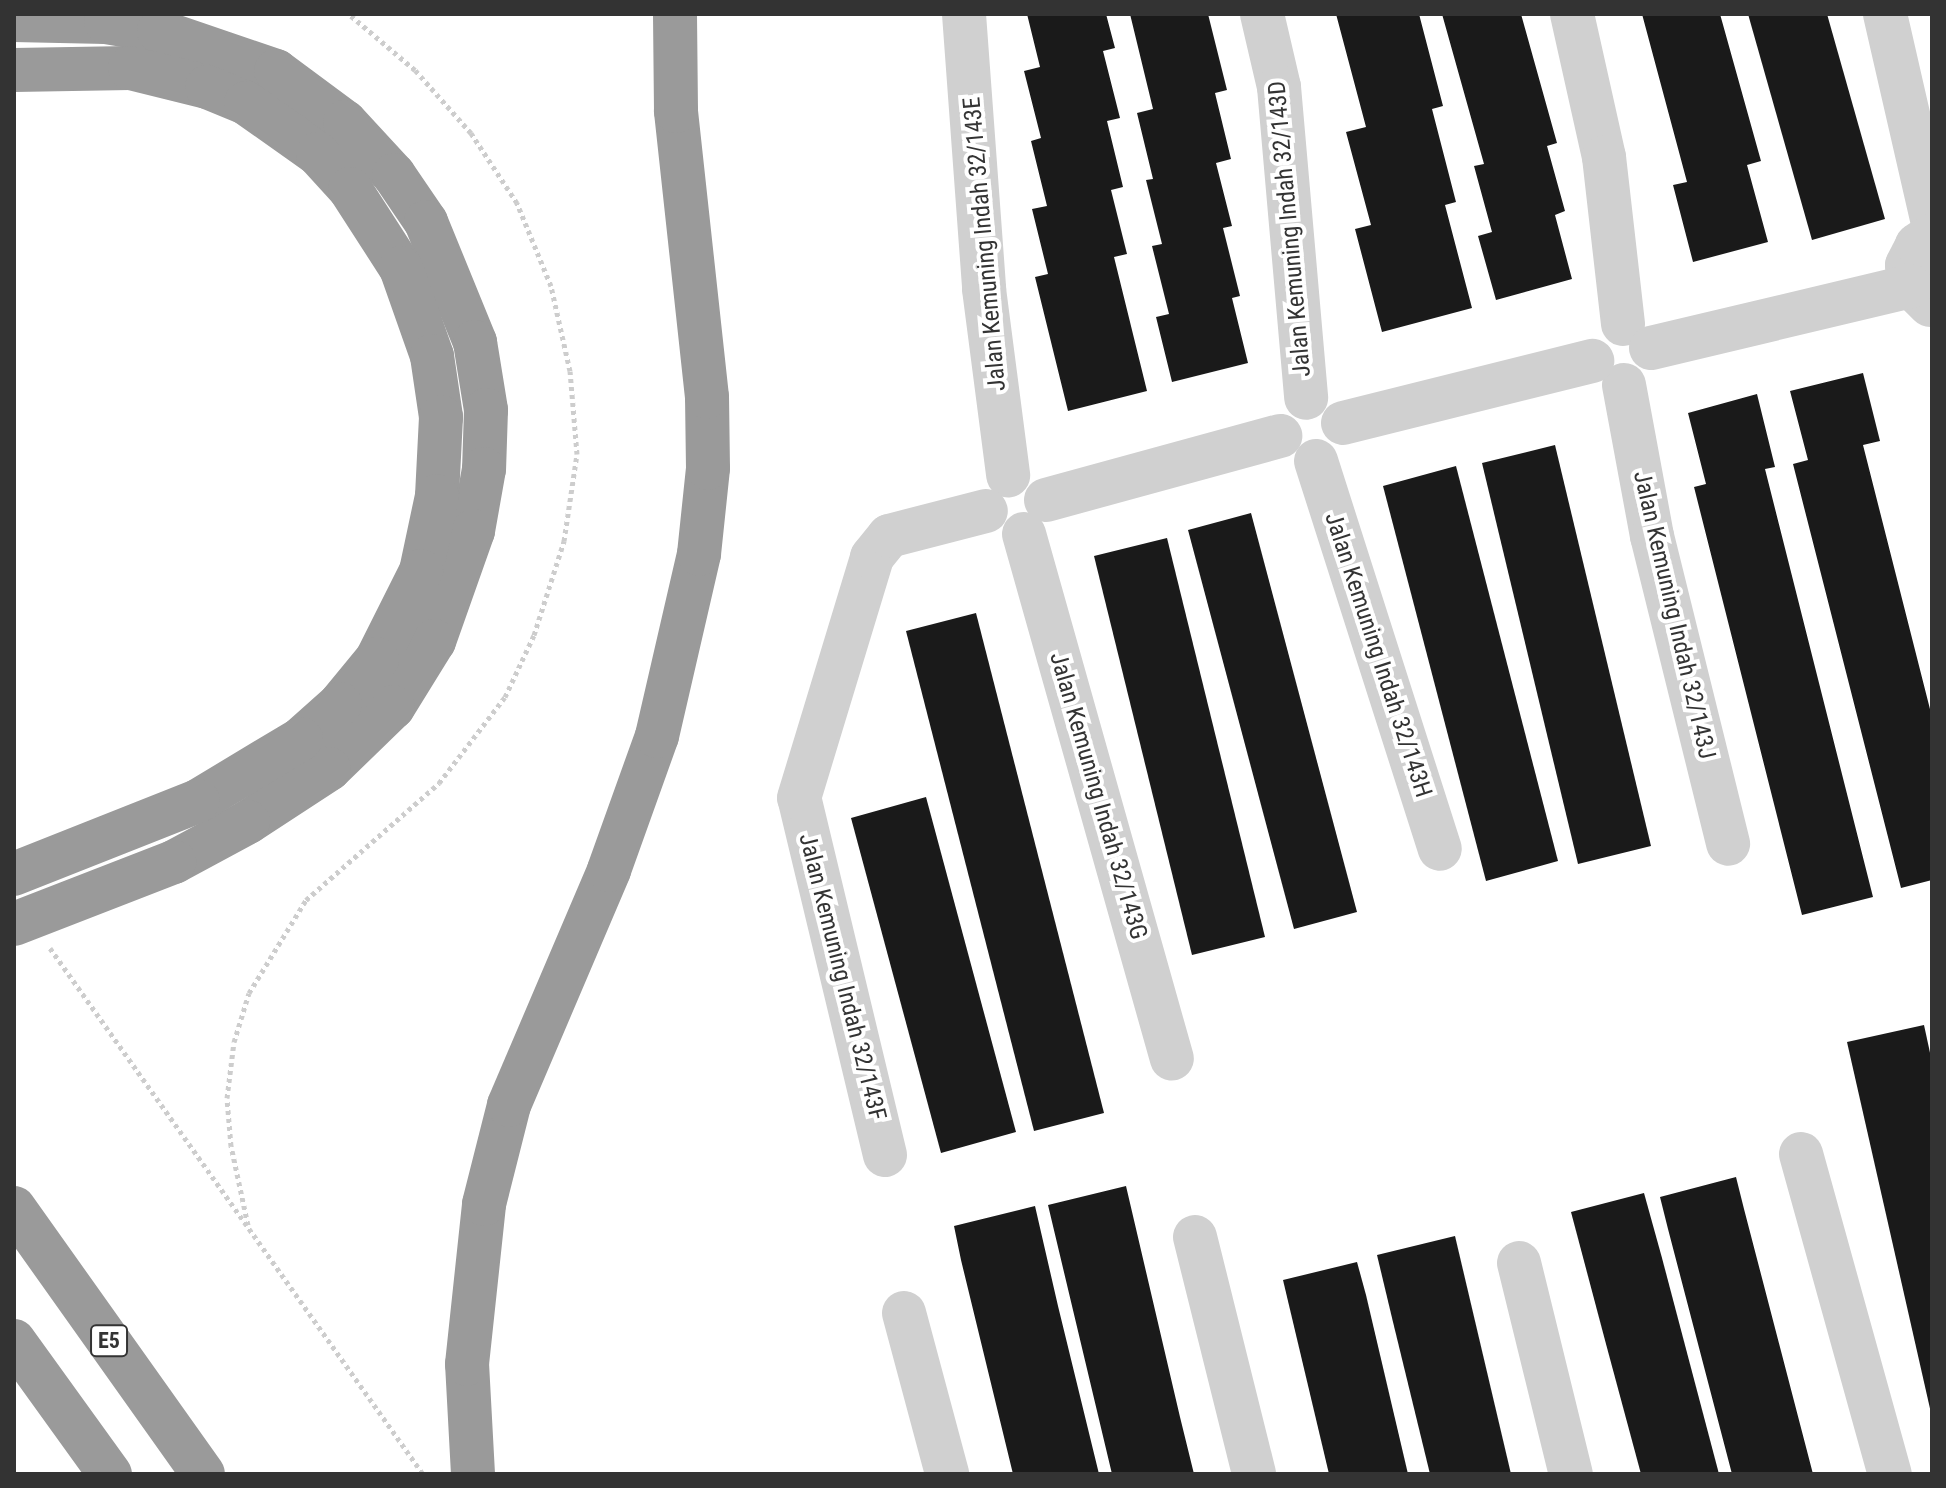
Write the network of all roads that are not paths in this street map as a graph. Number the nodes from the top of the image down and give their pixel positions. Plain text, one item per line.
1 (675, 14) edge
2 (964, 14) edge
3 (1262, 14) edge
4 (1572, 14) edge
5 (1885, 14) edge
6 (14, 20) edge
7 (14, 70) edge
8 (1932, 219) edge
9 (1932, 235) edge
10 (1921, 296) edge
11 (1637, 336) junction
12 (1608, 373) junction
13 (1306, 398) junction
14 (1343, 423) junction
15 (1280, 436) junction
16 (1316, 461) junction
17 (1008, 475) junction
18 (986, 511) junction
19 (1035, 517) junction
20 (1728, 844) dead end
21 (1440, 849) dead end
22 (14, 874) edge
23 (30, 934) edge
24 (1172, 1059) dead end
25 (1801, 1154) dead end
26 (885, 1155) dead end
27 (14, 1208) edge
28 (1195, 1237) dead end
29 (1519, 1263) dead end
30 (904, 1313) dead end
31 (14, 1341) edge
32 (110, 1474) edge
33 (203, 1474) edge
34 (473, 1474) edge
35 (947, 1474) edge
36 (1254, 1474) edge
37 (1571, 1474) edge
38 (1890, 1474) edge

1 - 34 highway
2 - 17 street, Jalan Kemuning Indah 32/143E
3 - 13 street, Jalan Kemuning Indah 32/143D
4 - 11 street
5 - 8 street
6 - 23 highway, bridge
7 - 22 highway
9 - 10 street
10 - 11 street
11 - 12 street
12 - 14 street
12 - 20 street, Jalan Kemuning Indah 32/143J
13 - 14 street
13 - 15 street
14 - 16 street
15 - 16 street
15 - 19 street
16 - 21 street, Jalan Kemuning Indah 32/143H
17 - 18 street
17 - 19 street
18 - 19 street
18 - 26 street, Jalan Kemuning Indah 32/143F
19 - 24 street, Jalan Kemuning Indah 32/143G
25 - 38 street
27 - 33 highway, E5
28 - 36 street
29 - 37 street
30 - 35 street
31 - 32 highway

